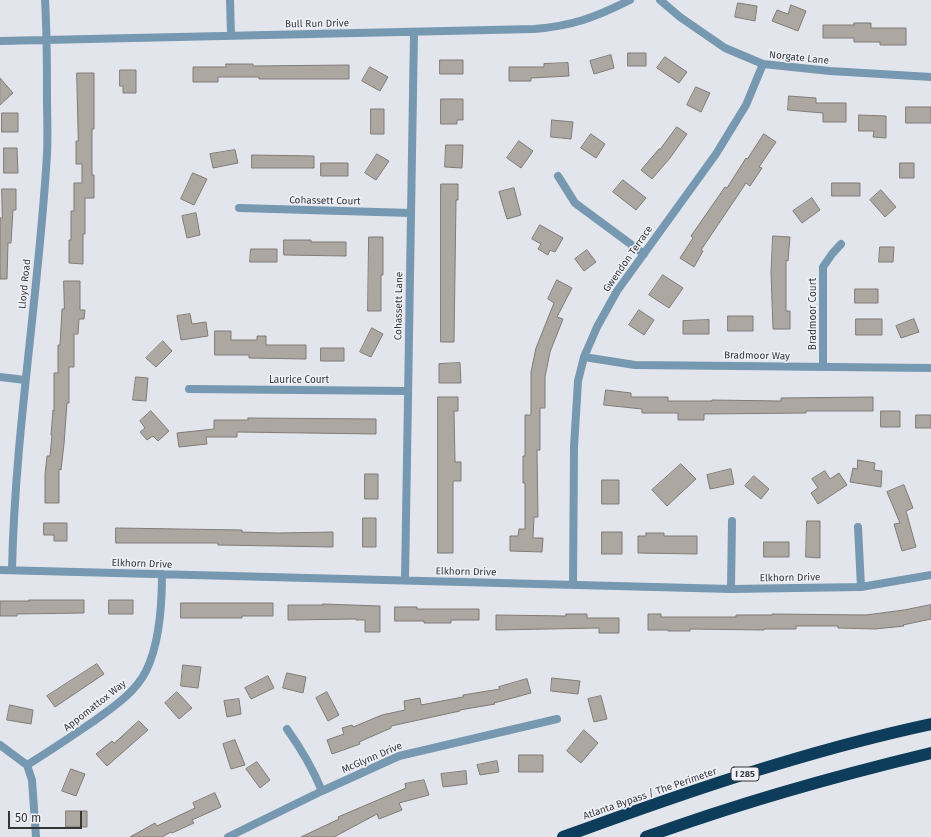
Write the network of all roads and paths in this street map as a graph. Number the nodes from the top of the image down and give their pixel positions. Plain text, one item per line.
1 (45, 0) edge
2 (230, 0) edge
3 (630, 0) edge
4 (660, 0) edge
5 (414, 32) junction
6 (231, 35) junction
7 (47, 39) junction
8 (0, 41) edge
9 (762, 64) junction
10 (931, 77) edge
11 (558, 176) dead end
12 (239, 208) dead end
13 (411, 213) junction
14 (842, 244) dead end
15 (644, 254) junction
16 (584, 357) junction
17 (823, 367) junction
18 (931, 368) edge
19 (0, 377) edge
20 (25, 380) junction
21 (189, 390) dead end
22 (408, 391) junction
23 (732, 521) dead end
24 (858, 527) dead end
25 (0, 570) edge
26 (12, 570) junction
27 (162, 574) junction
28 (931, 574) edge
29 (405, 580) junction
30 (573, 585) junction
31 (861, 588) junction
32 (730, 589) junction
33 (557, 719) dead end
34 (931, 724) edge
35 (286, 730) dead end
36 (0, 745) edge
37 (931, 754) edge
38 (27, 765) junction
39 (322, 791) junction
40 (36, 837) edge
41 (228, 837) edge
42 (563, 837) edge
43 (646, 837) edge

1 - 7 street, Lloyd Road
2 - 6 street
3 - 5 street, Bull Run Drive
4 - 9 street, Norgate Lane
5 - 6 street, Bull Run Drive
5 - 13 street, Cohassett Lane
6 - 7 street, Bull Run Drive
7 - 8 street, Bull Run Drive
7 - 20 street, Lloyd Road
9 - 10 street, Norgate Lane
9 - 15 street, Gwendon Terrace
11 - 15 street
12 - 13 street, Cohassett Court
13 - 22 street, Cohassett Lane
14 - 17 street, Bradmoor Court
15 - 16 street, Gwendon Terrace
16 - 17 street, Bradmoor Way
16 - 30 street, Gwendon Terrace
17 - 18 street, Bradmoor Way
19 - 20 street
20 - 26 street, Lloyd Road
21 - 22 street, Laurice Court
22 - 29 street, Cohassett Lane
23 - 32 street
24 - 31 street
25 - 26 street, Elkhorn Drive
26 - 27 street, Elkhorn Drive
27 - 29 street, Elkhorn Drive
27 - 38 street, Appomattox Way
28 - 31 street, Elkhorn Drive
29 - 30 street, Elkhorn Drive
30 - 32 street, Elkhorn Drive
31 - 32 street, Elkhorn Drive
33 - 39 street, McGlynn Drive
34 - 42 highway, Atlanta Bypass / The Perimeter / I 285
35 - 39 street
36 - 38 street
37 - 43 highway
38 - 40 street
39 - 41 street, McGlynn Drive

